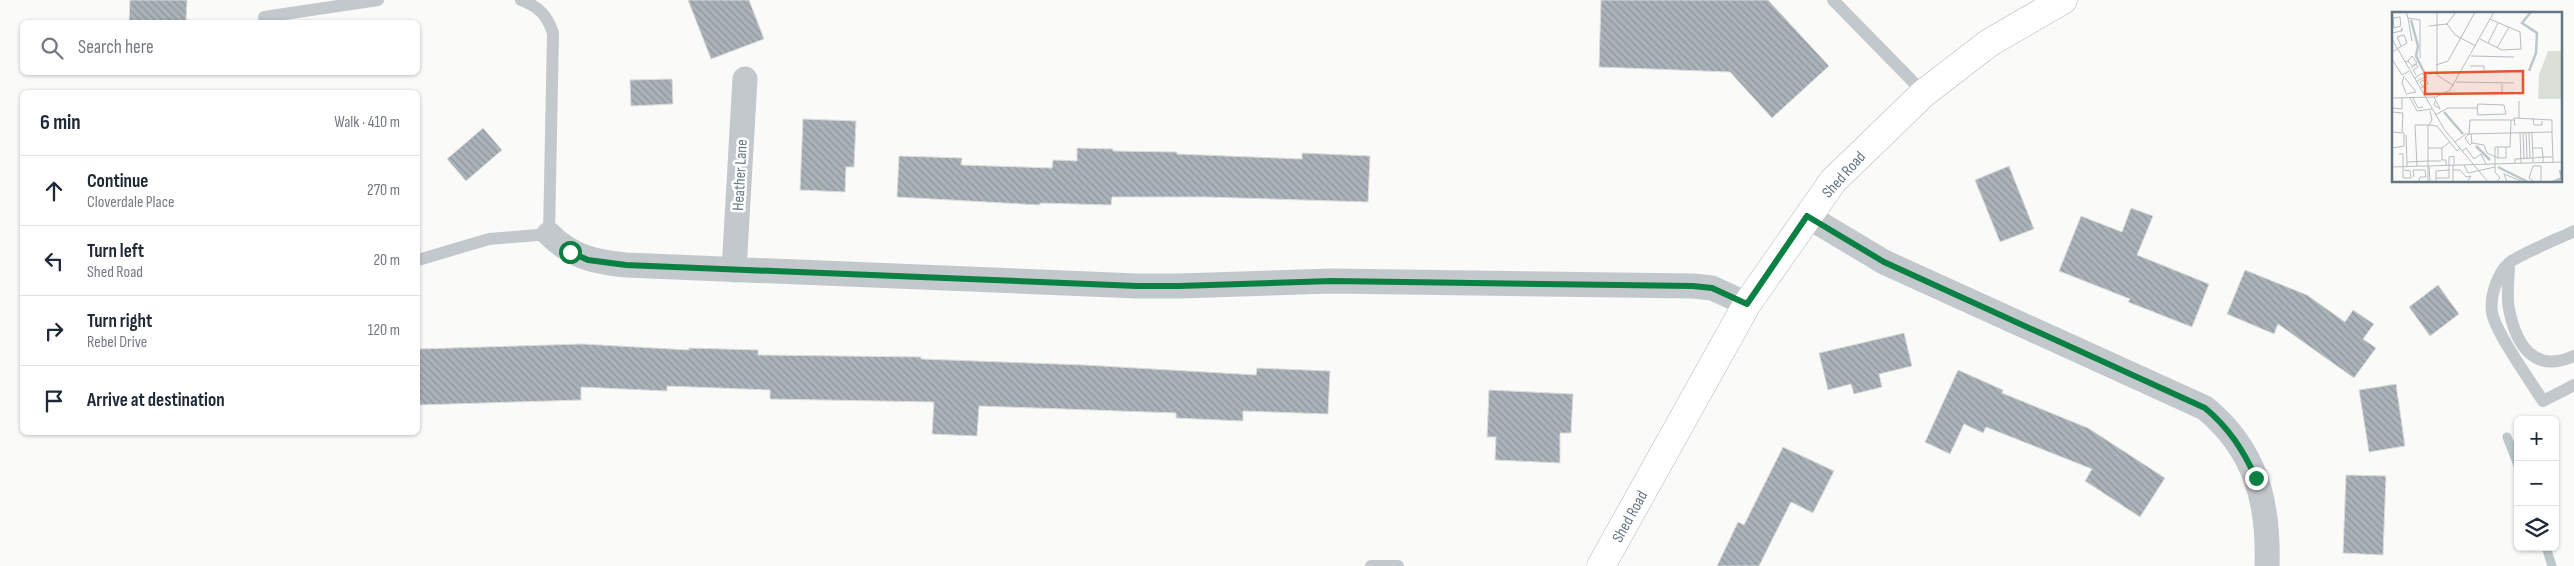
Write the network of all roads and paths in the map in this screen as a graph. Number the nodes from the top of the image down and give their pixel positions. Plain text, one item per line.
1 (378, 0) edge
2 (521, 0) edge
3 (1833, 0) edge
4 (2063, 0) edge
5 (264, 18) dead end
6 (745, 79) dead end
7 (1924, 93) junction
8 (1807, 216) junction
9 (2574, 231) edge
10 (549, 234) junction
11 (420, 259) edge
12 (2509, 263) junction
13 (734, 270) junction
14 (1747, 304) junction
15 (2574, 356) edge
16 (2574, 385) edge
17 (1372, 566) edge
18 (1398, 566) edge
19 (1601, 566) edge
20 (2268, 566) edge

1 - 5 lane
2 - 10 lane
3 - 7 lane
4 - 7 street, Shed Road
6 - 13 street, Heather Lane
7 - 8 street, Shed Road
8 - 14 street, Shed Road
8 - 20 street
9 - 12 lane
10 - 11 lane
10 - 13 street
12 - 15 lane
12 - 16 lane
13 - 14 street
14 - 19 street, Shed Road
17 - 18 lane

